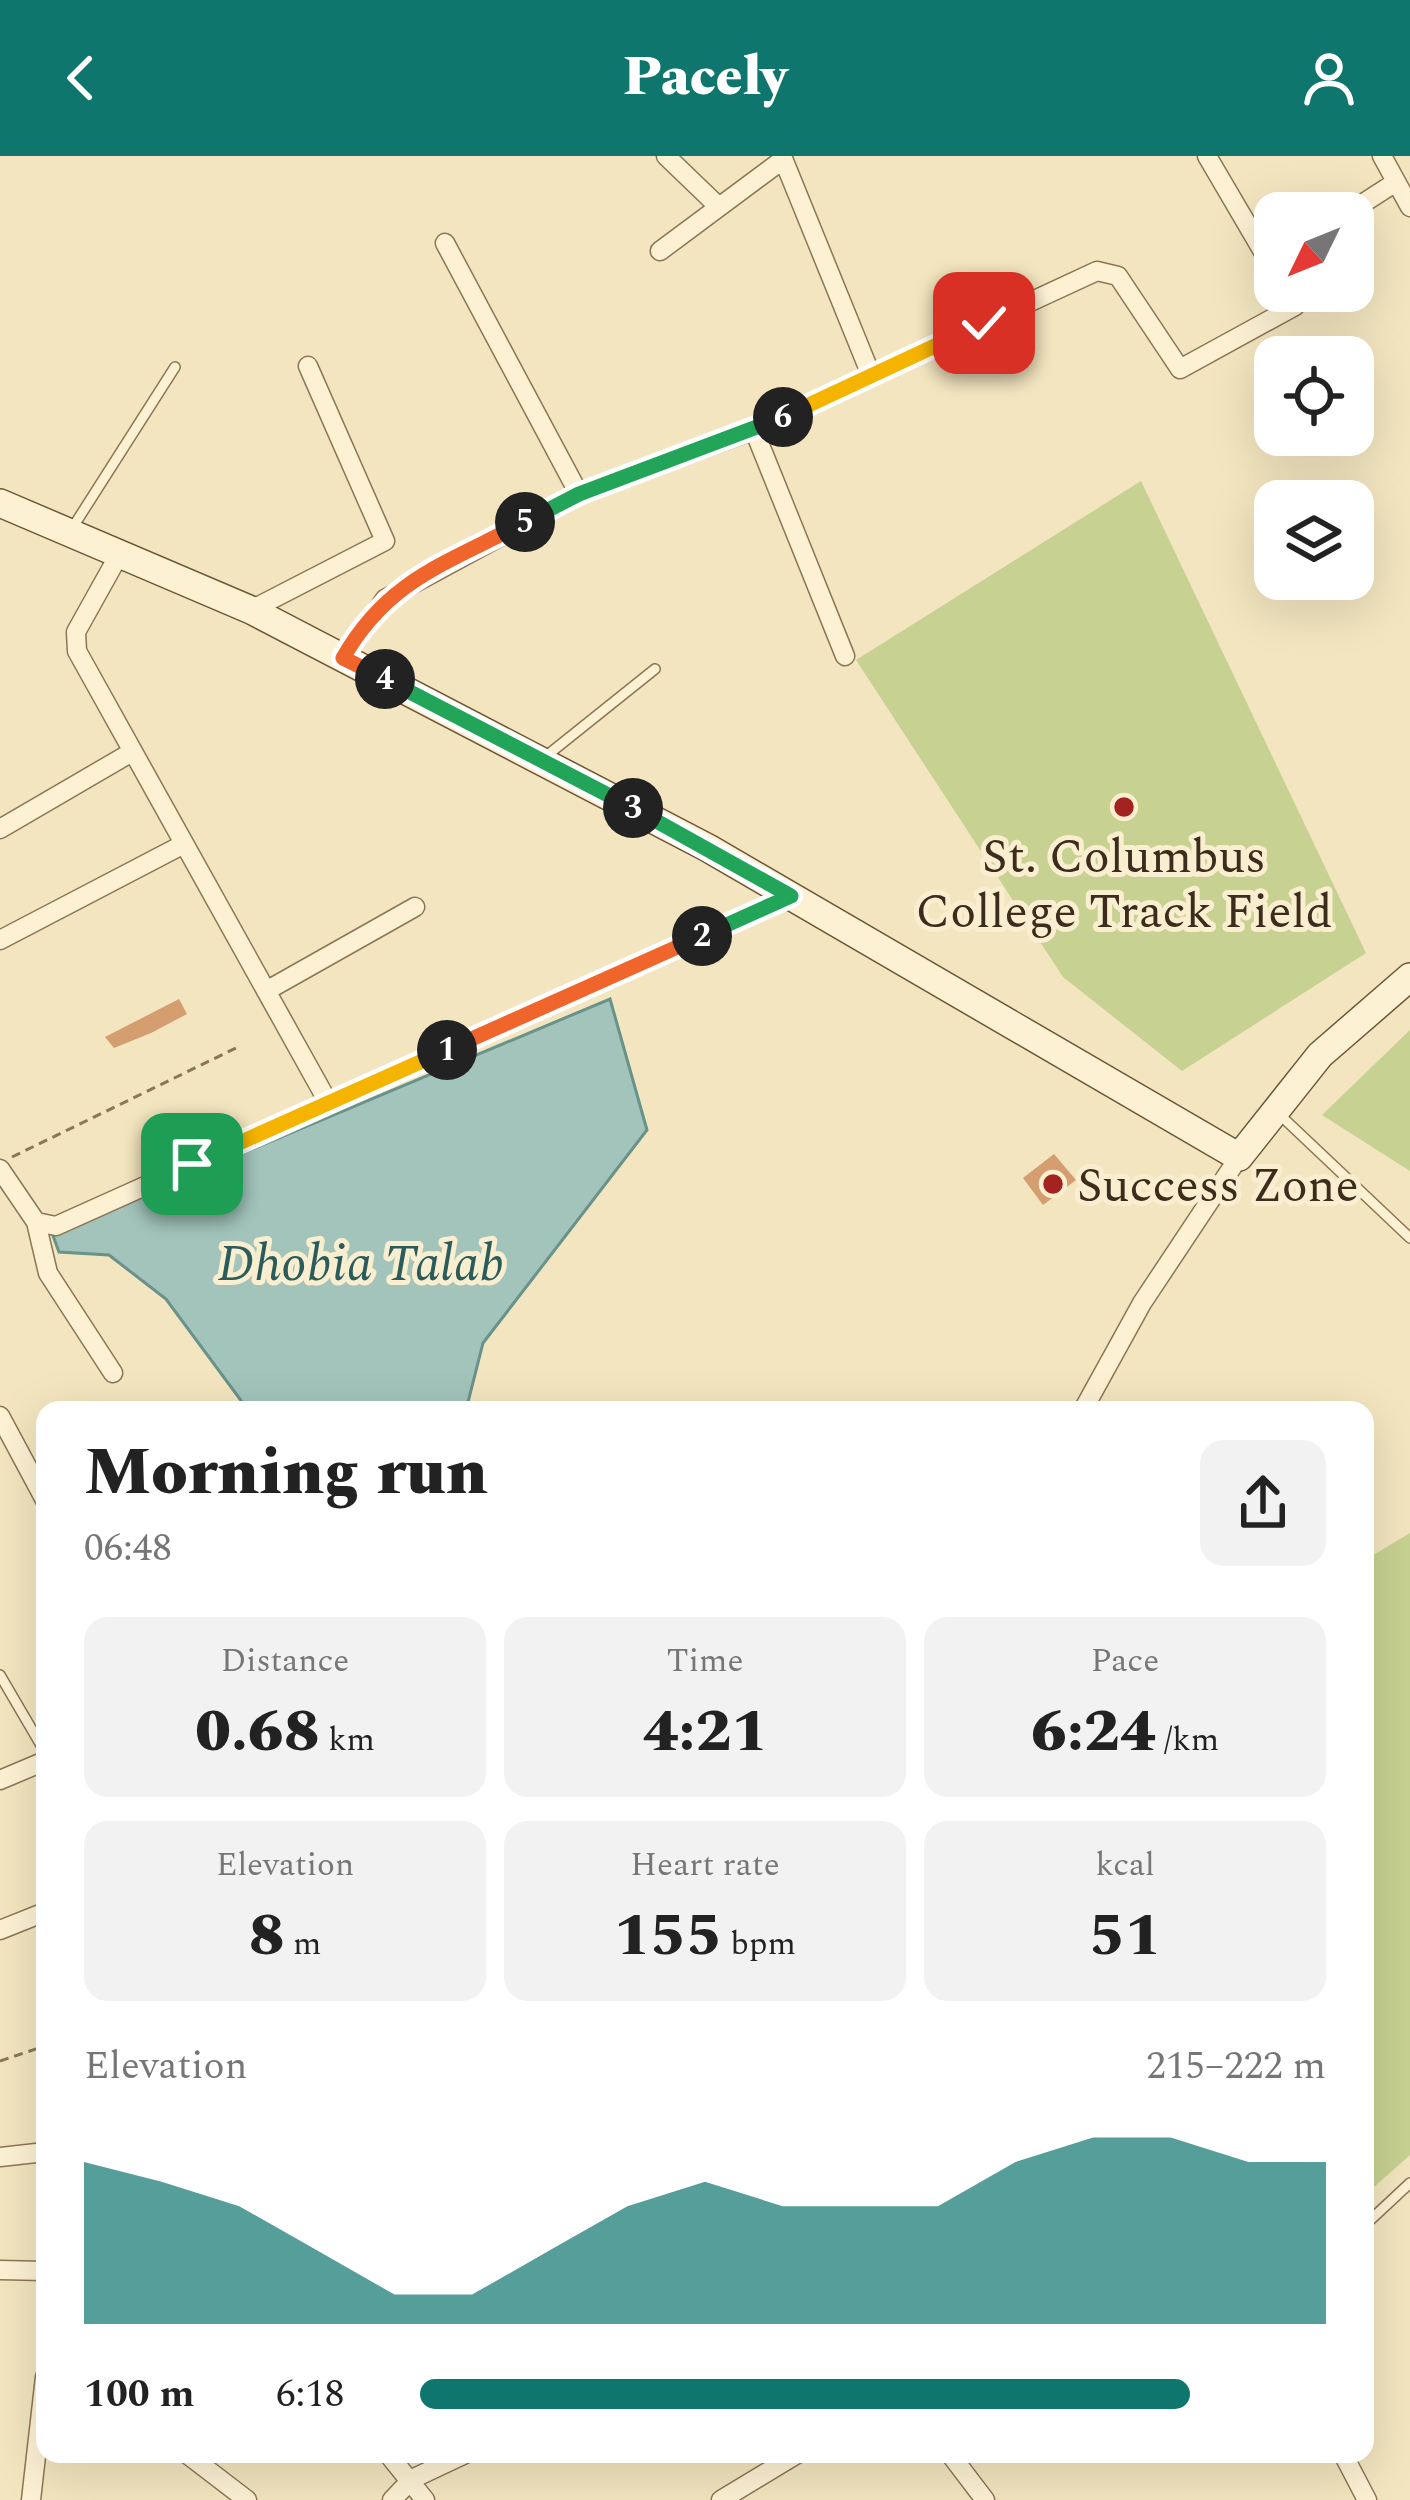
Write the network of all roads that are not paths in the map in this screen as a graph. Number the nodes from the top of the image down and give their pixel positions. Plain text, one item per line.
1 (666, 156) edge
2 (1207, 156) edge
3 (1382, 156) edge
4 (781, 159) edge
5 (1396, 182) junction
6 (1374, 196) edge
7 (719, 207) junction
8 (1410, 207) edge
9 (1254, 236) edge
10 (445, 243) dead end
11 (660, 251) dead end
12 (1284, 312) edge
13 (308, 366) dead end
14 (175, 367) dead end
15 (871, 375) junction
16 (754, 430) junction
17 (579, 494) junction
18 (0, 503) edge
19 (70, 532) junction
20 (120, 553) junction
21 (251, 610) junction
22 (845, 656) dead end
23 (343, 658) junction
24 (655, 669) dead end
25 (132, 752) junction
26 (541, 761) junction
27 (0, 829) edge
28 (184, 844) junction
29 (791, 896) junction
30 (415, 907) dead end
31 (0, 940) edge
32 (1410, 977) edge
33 (266, 991) junction
34 (328, 1102) junction
35 (1274, 1110) junction
36 (1240, 1157) junction
37 (0, 1166) edge
38 (35, 1222) junction
39 (1410, 1238) edge
40 (113, 1373) dead end
41 (1088, 1401) edge
42 (0, 1416) edge
43 (36, 1484) edge
44 (0, 1675) edge
45 (36, 1737) edge
46 (36, 1765) edge
47 (0, 1780) edge
48 (36, 1916) edge
49 (0, 1930) edge
50 (36, 2153) edge
51 (0, 2157) edge
52 (1410, 2182) edge
53 (1374, 2216) edge
54 (0, 2270) edge
55 (36, 2271) edge
56 (36, 2456) edge
57 (200, 2463) edge
58 (397, 2463) edge
59 (446, 2463) edge
60 (782, 2463) edge
61 (956, 2463) edge
62 (1348, 2463) edge
63 (412, 2479) junction
64 (982, 2499) edge
65 (31, 2500) edge
66 (247, 2500) edge
67 (392, 2500) edge
68 (425, 2500) edge
69 (721, 2500) edge
70 (1366, 2500) edge

1 - 7 street
2 - 9 street
3 - 5 street
4 - 7 street
4 - 15 street
5 - 6 street
5 - 8 street
7 - 11 street
10 - 17 street
12 - 15 street
13 - 21 street
14 - 19 lane
15 - 16 street
16 - 17 street
16 - 22 street
17 - 23 street
18 - 19 main road
19 - 20 main road
20 - 21 main road
20 - 25 street
21 - 23 main road
23 - 26 main road
24 - 26 lane
25 - 27 street
25 - 28 street
26 - 29 main road
28 - 31 street
28 - 33 street
29 - 34 street
29 - 36 main road
30 - 33 street
32 - 35 main road
33 - 34 street
34 - 38 street
35 - 36 main road
35 - 39 lane
36 - 41 street
37 - 38 street
38 - 40 street
42 - 43 street
44 - 45 lane
46 - 47 street
48 - 49 street
50 - 51 street
52 - 53 lane
54 - 55 street
56 - 65 street
57 - 66 street
58 - 63 street
59 - 63 street
60 - 69 street
61 - 64 street
62 - 70 street
63 - 67 street
63 - 68 street

